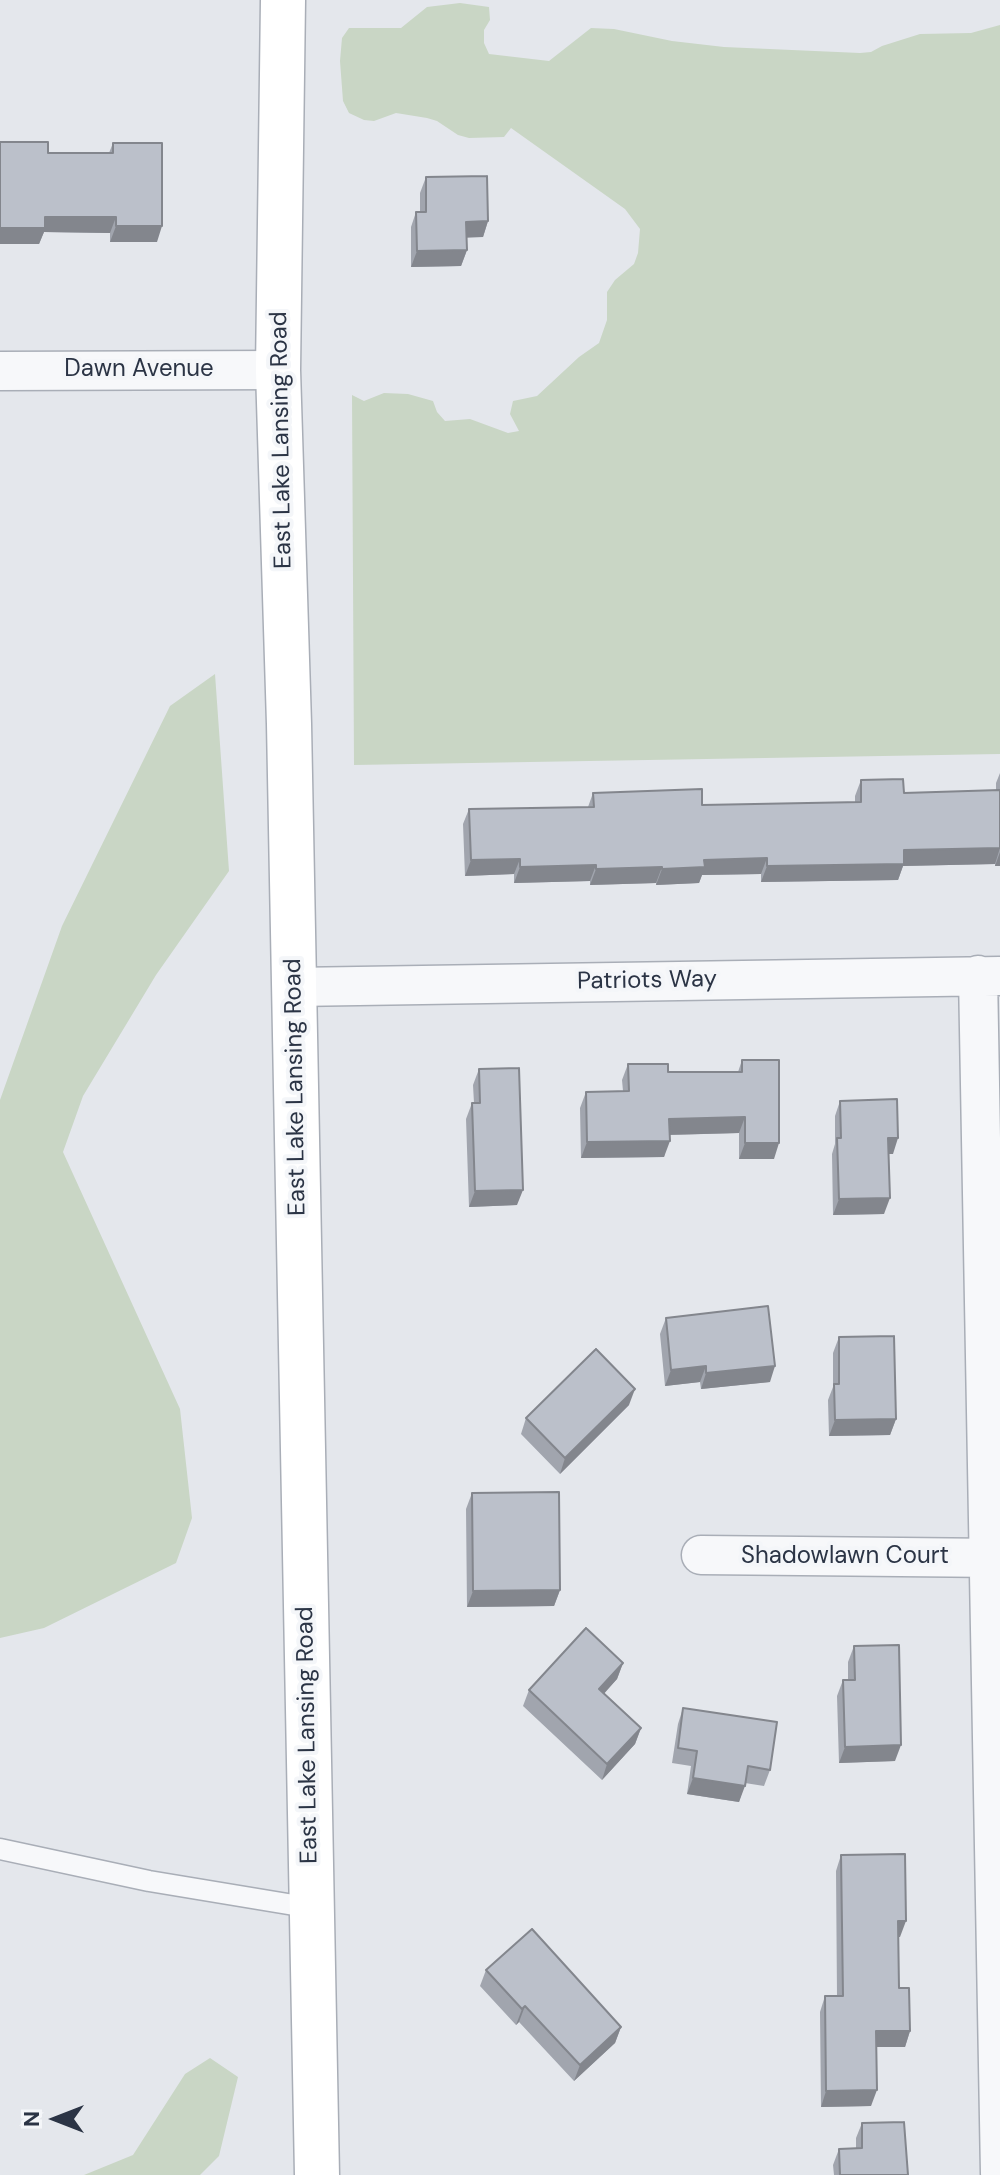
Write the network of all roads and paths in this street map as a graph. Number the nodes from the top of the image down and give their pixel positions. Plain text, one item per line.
1 (283, 0) edge
2 (278, 370) junction
3 (0, 371) edge
4 (989, 976) edge
5 (294, 987) junction
6 (701, 1555) dead end
7 (994, 1558) edge
8 (0, 1849) edge
9 (312, 1908) junction
10 (1000, 2112) edge
11 (1000, 2173) edge
12 (317, 2175) edge

1 - 2 main road, East Lake Lansing Road
2 - 3 street, Dawn Avenue
2 - 5 main road, East Lake Lansing Road
4 - 5 street, Patriots Way
4 - 7 street
5 - 9 main road, East Lake Lansing Road
6 - 7 street, Shadowlawn Court
7 - 10 street
8 - 9 lane
9 - 12 main road, East Lake Lansing Road
10 - 11 street

